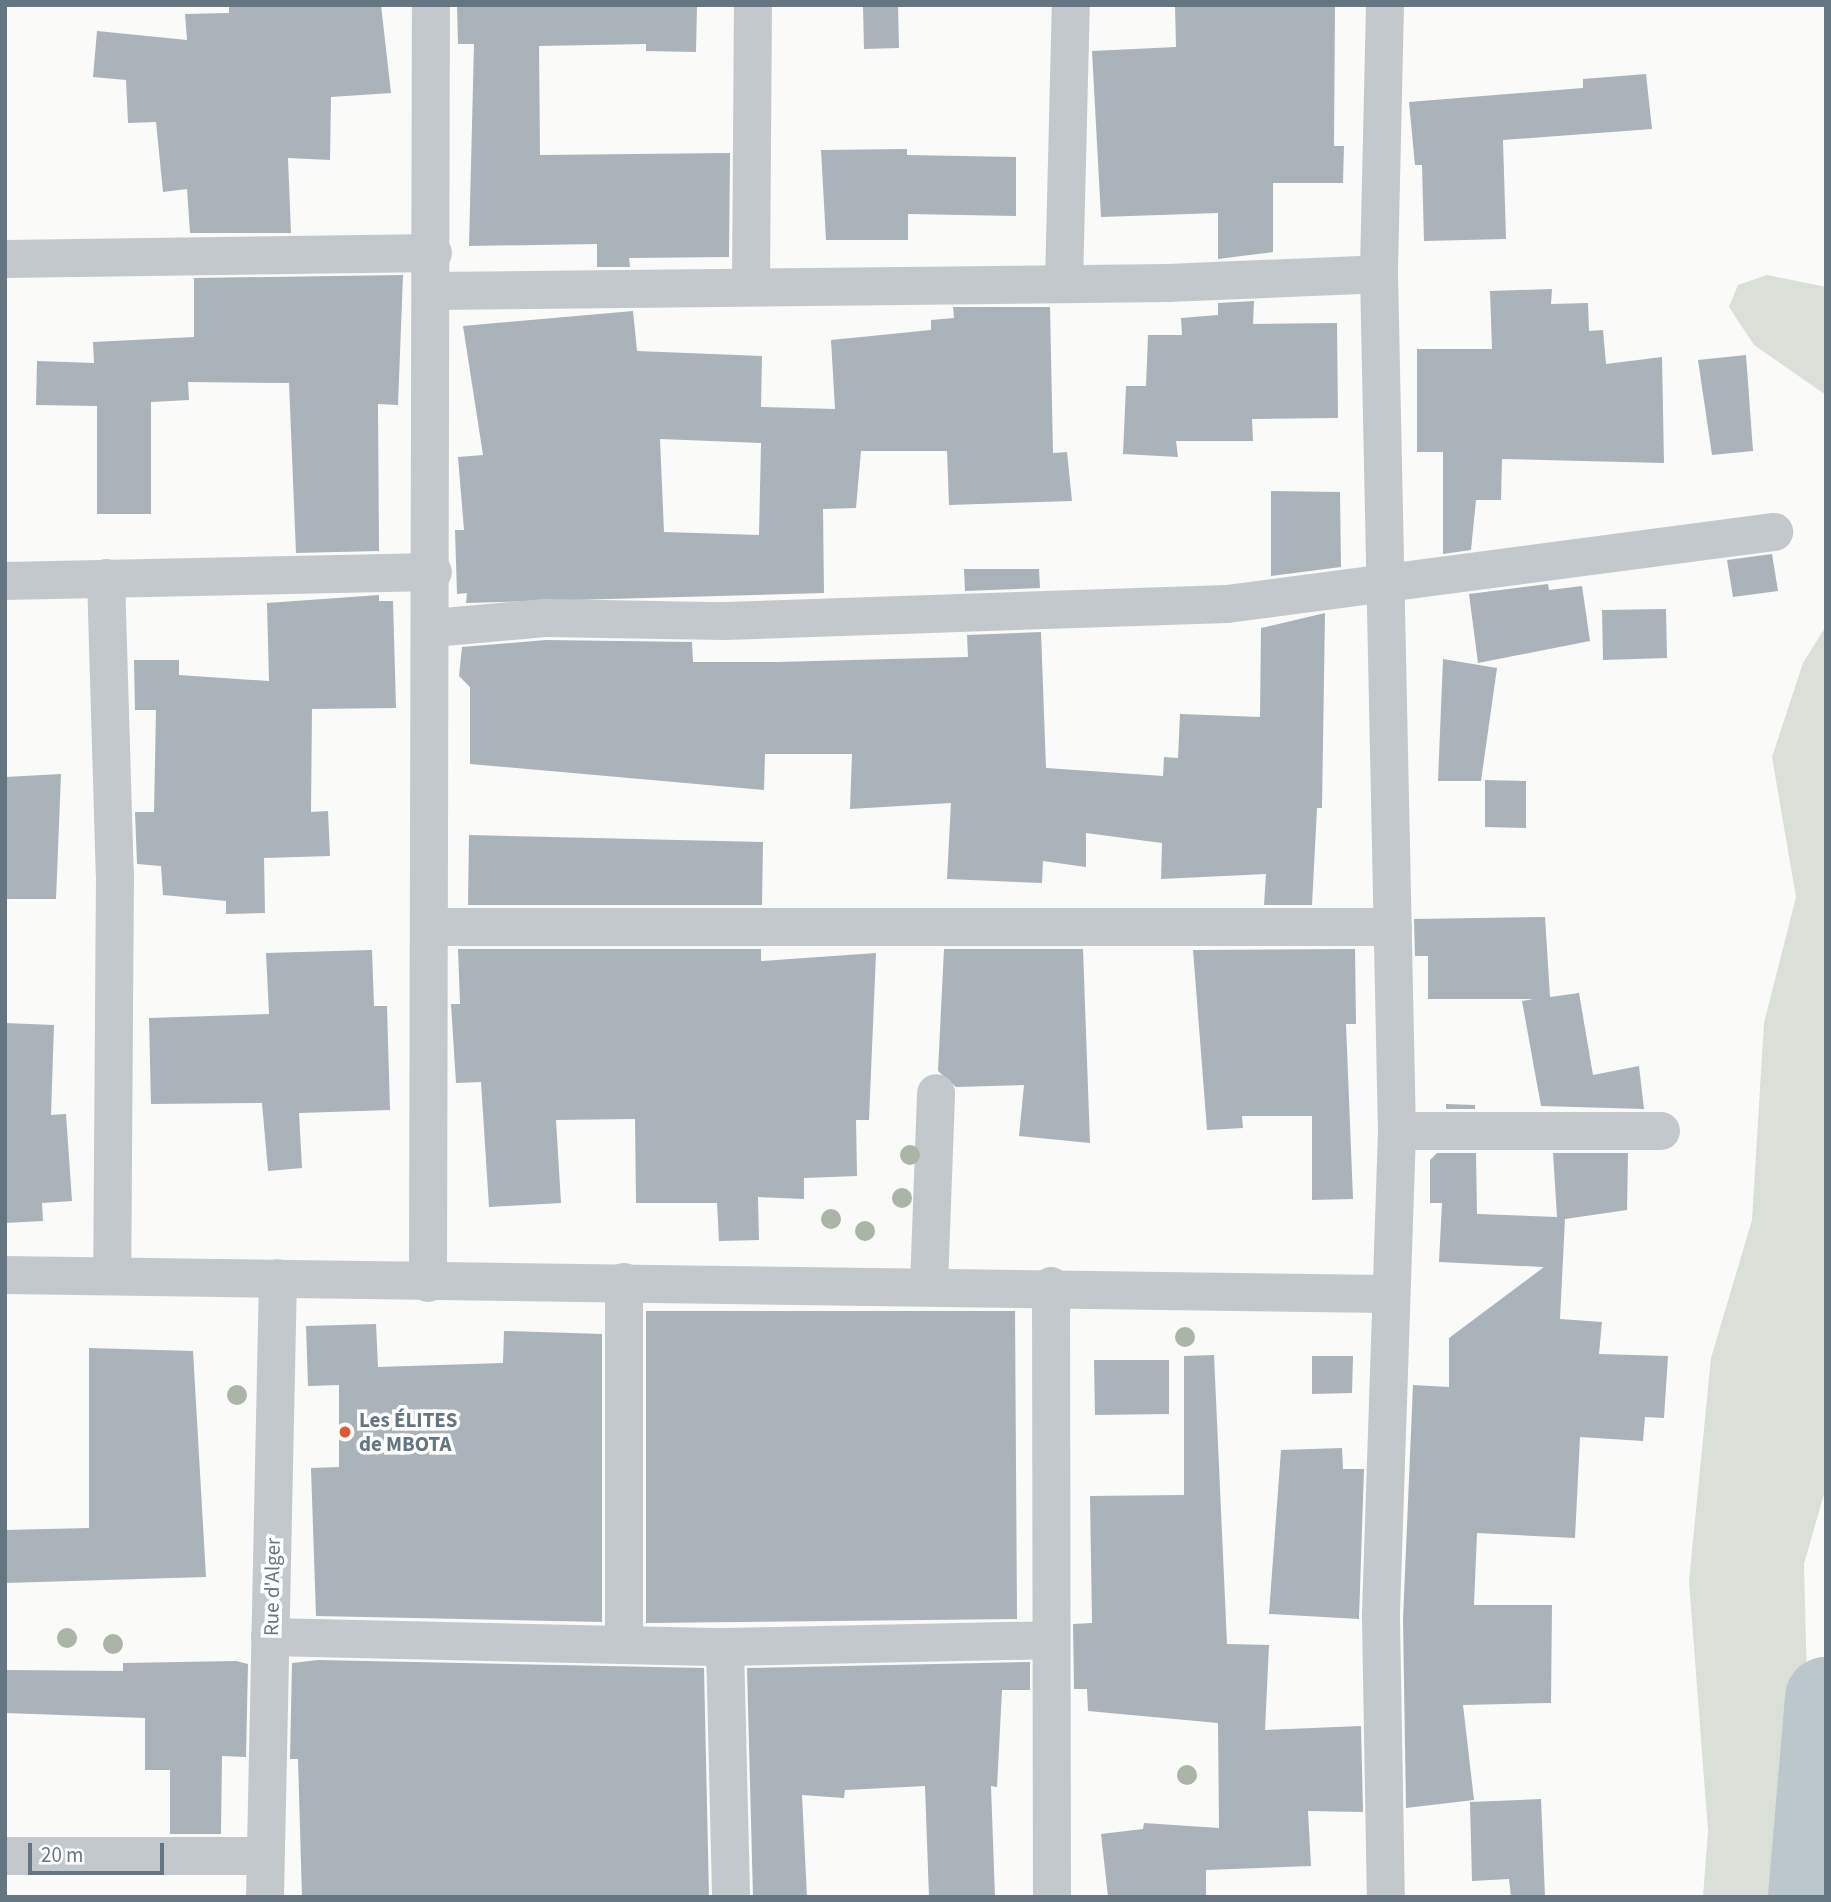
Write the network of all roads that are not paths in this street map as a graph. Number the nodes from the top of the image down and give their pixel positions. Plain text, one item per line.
1 (430, 5) edge
2 (753, 5) edge
3 (1072, 5) edge
4 (1385, 5) edge
5 (433, 253) junction
6 (5, 259) edge
7 (1379, 274) junction
8 (1064, 284) junction
9 (751, 286) junction
10 (431, 291) junction
11 (1774, 532) dead end
12 (433, 572) junction
13 (106, 578) junction
14 (5, 581) edge
15 (1390, 587) junction
16 (433, 628) junction
17 (430, 927) junction
18 (1393, 927) junction
19 (936, 1093) dead end
20 (1397, 1131) junction
21 (1661, 1131) dead end
22 (5, 1275) edge
23 (112, 1275) junction
24 (278, 1278) junction
25 (624, 1282) junction
26 (428, 1283) junction
27 (929, 1286) junction
28 (1051, 1286) junction
29 (1388, 1294) junction
30 (271, 1637) junction
31 (1049, 1640) junction
32 (624, 1645) junction
33 (725, 1647) junction
34 (5, 1856) edge
35 (265, 1856) junction
36 (265, 1897) edge
37 (731, 1897) edge
38 (1052, 1897) edge
39 (1386, 1897) edge

1 - 5 street
2 - 9 street
3 - 8 street
4 - 7 street
5 - 6 street
5 - 10 street
7 - 8 street
7 - 15 street
8 - 9 street
9 - 10 street
10 - 12 street
11 - 15 street
12 - 13 street
12 - 16 street
13 - 14 street
13 - 23 street
15 - 16 street
15 - 18 street
16 - 17 street
17 - 18 street
17 - 26 street
18 - 20 street
19 - 27 street
20 - 21 street
20 - 29 street
22 - 23 street
23 - 24 street
24 - 26 street
24 - 30 street, Rue d'Alger
25 - 26 street
25 - 27 street
25 - 32 street
27 - 28 street
28 - 29 street
28 - 31 street
29 - 39 street
30 - 32 street
30 - 35 street, Rue d'Alger
31 - 33 street
31 - 38 street
32 - 33 street
33 - 37 street
34 - 35 street
35 - 36 street, Rue d'Alger

